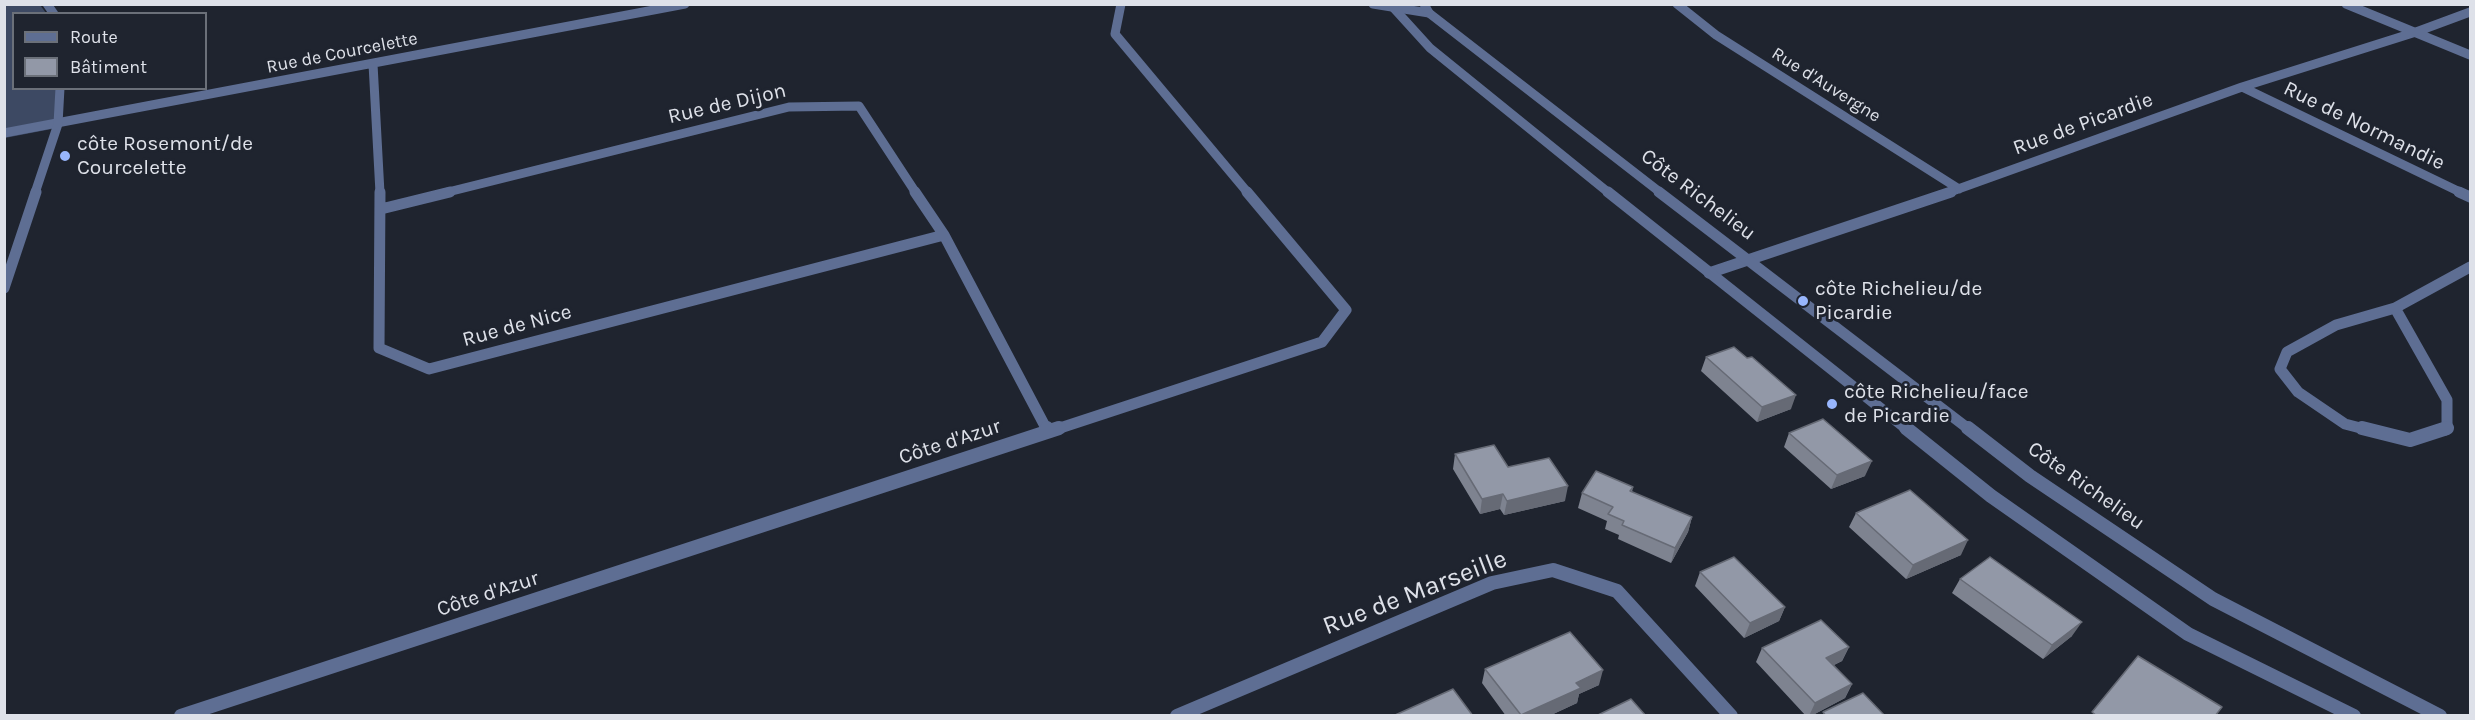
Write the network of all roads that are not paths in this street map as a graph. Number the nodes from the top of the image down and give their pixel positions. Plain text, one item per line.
1 (685, 4) edge
2 (1121, 4) edge
3 (1374, 4) edge
4 (1677, 4) edge
5 (2346, 4) edge
6 (1391, 6) edge
7 (1427, 9) edge
8 (2470, 12) edge
9 (2415, 32) junction
10 (2470, 55) edge
11 (373, 64) junction
12 (2242, 87) junction
13 (60, 90) edge
14 (58, 124) junction
15 (4, 134) edge
16 (1959, 189) junction
17 (2470, 198) edge
18 (381, 209) junction
19 (944, 235) junction
20 (1747, 260) junction
21 (2470, 267) edge
22 (1709, 273) junction
23 (4, 288) edge
24 (2395, 308) junction
25 (1048, 431) junction
26 (181, 716) edge
27 (1177, 716) edge
28 (1731, 716) edge
29 (2354, 716) edge
30 (2440, 716) edge

1 - 11 street, Rue de Courcelette
2 - 25 street, Côte d'Azur
3 - 6 street
4 - 16 street, Rue d'Auvergne
5 - 9 street
6 - 7 street
6 - 22 street
7 - 20 street, Côte Richelieu
8 - 9 street, Rue de Picardie
9 - 10 street
9 - 12 street, Rue de Picardie
11 - 14 street, Rue de Courcelette
11 - 18 street, Rue de Nice
12 - 16 street, Rue de Picardie
12 - 17 street, Rue de Normandie
13 - 14 street
14 - 15 street, Rue de Courcelette
14 - 23 street
16 - 20 street, Rue de Picardie
18 - 19 street, Rue de Dijon
18 - 19 street, Rue de Nice
19 - 25 street, Rue de Dijon
20 - 22 street, Rue de Picardie
20 - 30 street, Côte Richelieu
21 - 24 street
22 - 29 street
24 - 24 street
25 - 26 street, Côte d'Azur
27 - 28 street, Rue de Marseille

